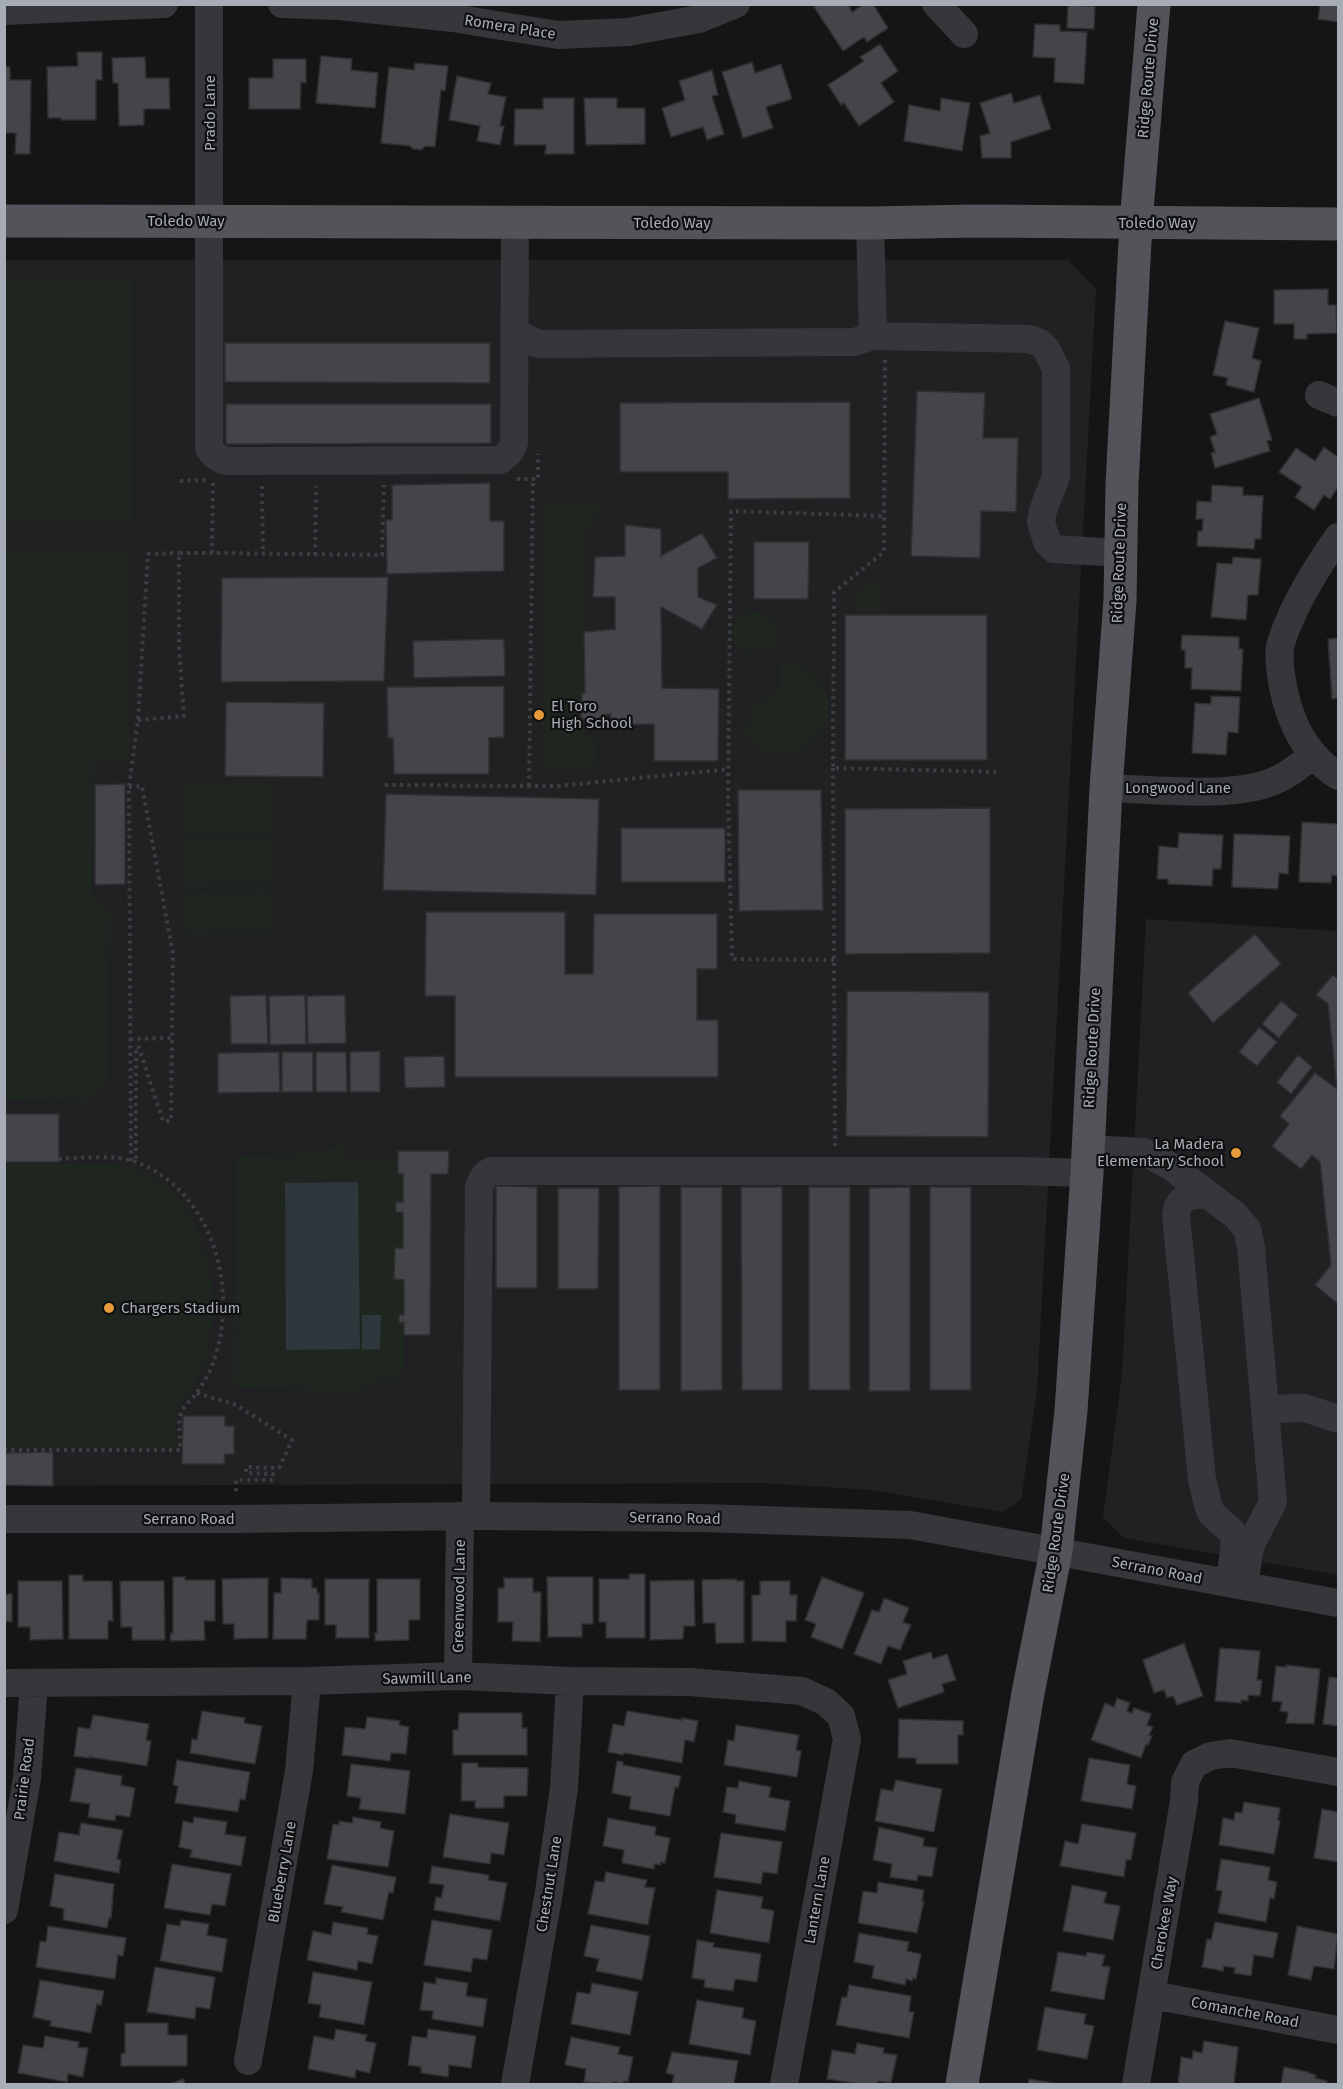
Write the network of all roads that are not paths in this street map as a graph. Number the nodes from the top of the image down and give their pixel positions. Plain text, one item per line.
1 (164, 4) edge
2 (209, 4) edge
3 (282, 4) edge
4 (736, 4) edge
5 (936, 4) edge
6 (1154, 4) edge
7 (4, 11) edge
8 (964, 34) dead end
9 (4, 221) edge
10 (210, 221) junction
11 (515, 222) junction
12 (870, 223) junction
13 (1136, 223) junction
14 (1338, 224) edge
15 (514, 332) junction
16 (879, 336) junction
17 (1338, 537) edge
18 (1120, 553) junction
19 (1313, 755) junction
20 (1338, 776) edge
21 (1106, 788) junction
22 (1087, 1161) junction
23 (1207, 1195) junction
24 (1265, 1409) junction
25 (1338, 1419) edge
26 (468, 1516) junction
27 (4, 1519) edge
28 (1056, 1551) junction
29 (1237, 1584) junction
30 (1338, 1603) edge
31 (458, 1676) junction
32 (307, 1681) junction
33 (570, 1681) junction
34 (4, 1683) edge
35 (34, 1683) junction
36 (841, 1716) joint
37 (1338, 1772) edge
38 (4, 1910) edge
39 (1152, 1995) junction
40 (1338, 2030) edge
41 (248, 2061) dead end
42 (514, 2085) edge
43 (784, 2085) edge
44 (962, 2085) edge
45 (1136, 2085) edge

1 - 7 street
2 - 10 street, Prado Lane
3 - 4 street, Romera Place
5 - 8 street
6 - 13 main road, Ridge Route Drive
9 - 10 main road, Toledo Way
10 - 11 main road, Toledo Way
10 - 15 street, Prado Lane
11 - 12 main road, Toledo Way
11 - 15 street
12 - 13 main road, Toledo Way
12 - 16 street
13 - 14 main road, Toledo Way
13 - 18 main road, Ridge Route Drive
15 - 16 street
16 - 18 street
17 - 19 street
18 - 21 main road, Ridge Route Drive
19 - 20 street
19 - 21 street, Longwood Lane
21 - 22 main road, Ridge Route Drive
22 - 23 street, Greenwood Lane
22 - 26 street, Greenwood Lane
22 - 28 main road, Ridge Route Drive
23 - 24 street, Greenwood Lane
23 - 29 street
24 - 25 street
24 - 29 street, Greenwood Lane
26 - 27 street, Serrano Road
26 - 28 street, Serrano Road
26 - 31 street, Greenwood Lane
28 - 29 street, Serrano Road
28 - 44 main road, Ridge Route Drive
29 - 30 street, Serrano Road
31 - 32 street, Sawmill Lane
31 - 33 street, Sawmill Lane
32 - 35 street, Sawmill Lane
32 - 41 street, Blueberry Lane
33 - 36 street, Sawmill Lane
33 - 42 street, Chestnut Lane
34 - 35 street, Sawmill Lane
35 - 38 street, Prairie Road
36 - 43 street, Lantern Lane
37 - 39 street, Cherokee Way
39 - 40 street, Comanche Road
39 - 45 street, Cherokee Way

